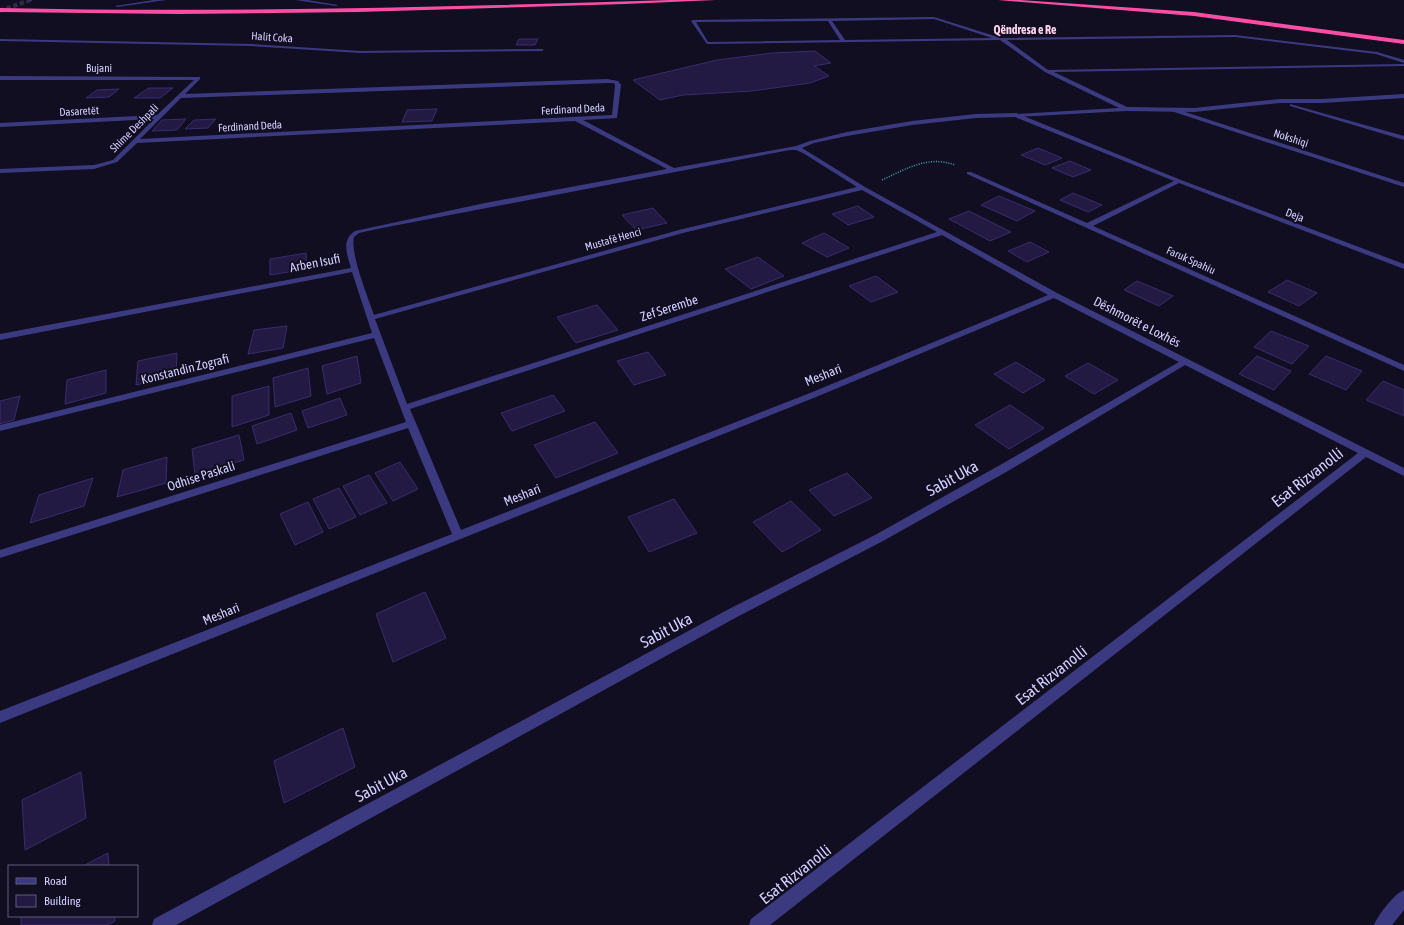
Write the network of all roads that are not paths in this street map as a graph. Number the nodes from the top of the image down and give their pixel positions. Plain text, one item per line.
1 (164, 0) edge
2 (297, 0) edge
3 (556, 0) edge
4 (714, 0) edge
5 (1000, 0) edge
6 (1076, 0) edge
7 (0, 4) edge
8 (336, 5) junction
9 (117, 6) junction
10 (0, 10) edge
11 (829, 19) junction
12 (1404, 37) edge
13 (0, 40) edge
14 (1003, 40) junction
15 (844, 42) junction
16 (1404, 42) edge
17 (542, 50) dead end
18 (1404, 62) edge
19 (1404, 65) edge
20 (1047, 71) junction
21 (0, 78) edge
22 (8, 78) junction
23 (198, 78) joint
24 (0, 82) edge
25 (181, 96) junction
26 (1404, 96) edge
27 (1280, 102) junction
28 (1126, 109) junction
29 (1173, 110) junction
30 (1016, 115) junction
31 (160, 116) junction
32 (576, 119) junction
33 (0, 125) edge
34 (1404, 138) edge
35 (135, 141) junction
36 (797, 148) junction
37 (673, 170) junction
38 (0, 171) edge
39 (969, 173) road end
40 (1179, 181) junction
41 (1404, 185) edge
42 (863, 188) junction
43 (1087, 226) junction
44 (942, 233) junction
45 (1404, 267) edge
46 (355, 269) junction
47 (1054, 295) junction
48 (371, 318) junction
49 (376, 335) junction
50 (0, 337) edge
51 (1186, 361) junction
52 (1404, 368) edge
53 (404, 408) junction
54 (411, 424) junction
55 (0, 428) edge
56 (1366, 453) junction
57 (1404, 472) edge
58 (458, 536) junction
59 (0, 554) edge
60 (0, 717) edge
61 (1404, 898) edge
62 (160, 925) edge
63 (757, 925) edge
64 (1382, 925) edge

1 - 9 street
2 - 8 street
3 - 8 highway
4 - 10 highway
5 - 16 highway
6 - 12 highway
7 - 9 highway
8 - 9 highway
11 - 14 street
11 - 15 street
11 - 15 street
13 - 17 street, Halit Coka
14 - 15 street
14 - 18 street
14 - 20 street
19 - 20 street
20 - 28 street
21 - 22 street, Bujani
22 - 23 street, Bujani
22 - 24 street
23 - 25 street, Shime Deshpali
25 - 31 street, Shime Deshpali
25 - 32 street, Ferdinand Deda
26 - 27 street
27 - 29 street
27 - 34 street
28 - 29 street
28 - 30 street
29 - 41 street, Nokshiqi
30 - 36 street
30 - 40 street, Deja
31 - 33 street, Dasaretët
31 - 35 street, Shime Deshpali
32 - 35 street, Ferdinand Deda
32 - 37 street
35 - 38 street, Shime Deshpali
36 - 37 street
36 - 42 street, Dëshmorët e Loxhës
37 - 46 street
39 - 43 street, Faruk Spahiu
40 - 43 street
40 - 45 street, Deja
42 - 44 street, Dëshmorët e Loxhës
42 - 48 street, Mustafë Henci
43 - 52 street, Faruk Spahiu
44 - 47 street, Dëshmorët e Loxhës
44 - 53 street, Zef Serembe
46 - 48 street, Arben Isufi
46 - 50 street, Arben Isufi
47 - 51 street, Dëshmorët e Loxhës
47 - 58 street, Meshari
48 - 49 street, Arben Isufi
49 - 53 street, Arben Isufi
49 - 55 street, Konstandin Zografi
51 - 56 street, Dëshmorët e Loxhës
51 - 62 street, Sabit Uka
53 - 54 street, Arben Isufi
54 - 58 street, Arben Isufi
54 - 59 street, Odhise Paskali
56 - 57 street, Dëshmorët e Loxhës
56 - 63 street, Esat Rizvanolli
58 - 60 street, Meshari
61 - 64 street

